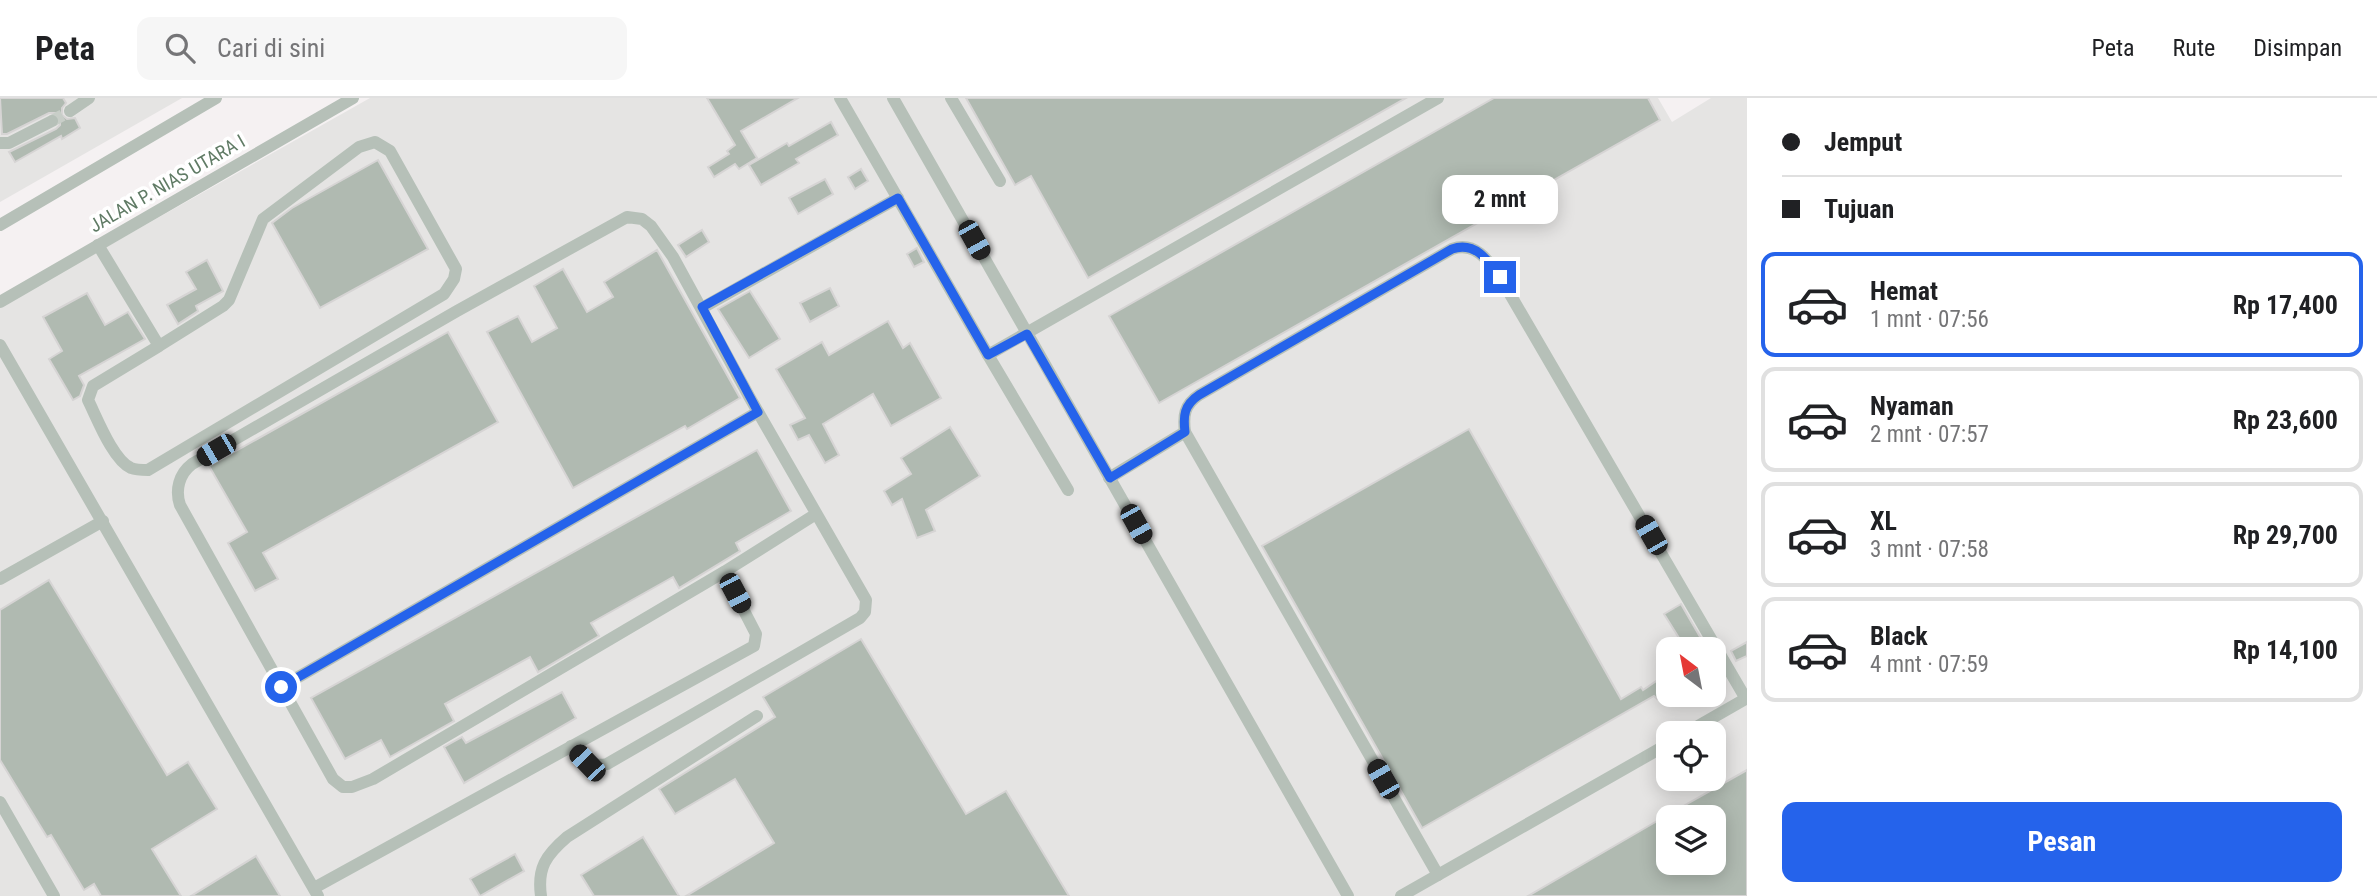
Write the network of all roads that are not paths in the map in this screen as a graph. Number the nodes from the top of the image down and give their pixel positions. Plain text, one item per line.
1 (89, 98) edge
2 (216, 98) edge
3 (353, 98) edge
4 (840, 98) edge
5 (893, 98) edge
6 (951, 98) edge
7 (1438, 98) edge
8 (202, 102) edge
9 (70, 111) tunnel mouth
10 (52, 121) tunnel mouth
11 (0, 143) edge
12 (1000, 181) dead end
13 (898, 198) junction
14 (0, 226) edge
15 (98, 245) junction
16 (0, 302) edge
17 (702, 307) junction
18 (1027, 334) junction
19 (0, 345) edge
20 (159, 346) junction
21 (988, 355) junction
22 (758, 412) junction
23 (1185, 432) junction
24 (1110, 478) junction
25 (1068, 490) dead end
26 (816, 514) junction
27 (103, 521) junction
28 (724, 572) junction
29 (0, 579) edge
30 (281, 687) junction
31 (1747, 698) edge
32 (757, 716) dead end
33 (1707, 721) edge
34 (570, 746) junction
35 (1656, 751) edge
36 (0, 802) edge
37 (1438, 875) junction
38 (316, 892) edge
39 (54, 896) edge
40 (541, 896) edge
41 (1348, 896) edge
42 (1401, 896) edge

1 - 9 street
2 - 8 street
3 - 15 street, JALAN P. NIAS UTARA I
4 - 13 street
5 - 18 street
6 - 12 street
7 - 18 street
8 - 14 street
10 - 11 street
13 - 17 street
13 - 21 street
15 - 16 street, JALAN P. NIAS UTARA I
15 - 20 street
17 - 22 street
17 - 30 street
18 - 21 street
18 - 24 street
19 - 27 street
20 - 20 street
21 - 25 street
22 - 26 street
22 - 30 street
23 - 24 street
23 - 31 street
23 - 37 street
24 - 41 street
26 - 28 street
26 - 34 street
27 - 29 street
27 - 38 street
28 - 30 street
28 - 34 street
31 - 33 street
32 - 40 street
34 - 38 street
35 - 37 street
36 - 39 street
37 - 42 street

